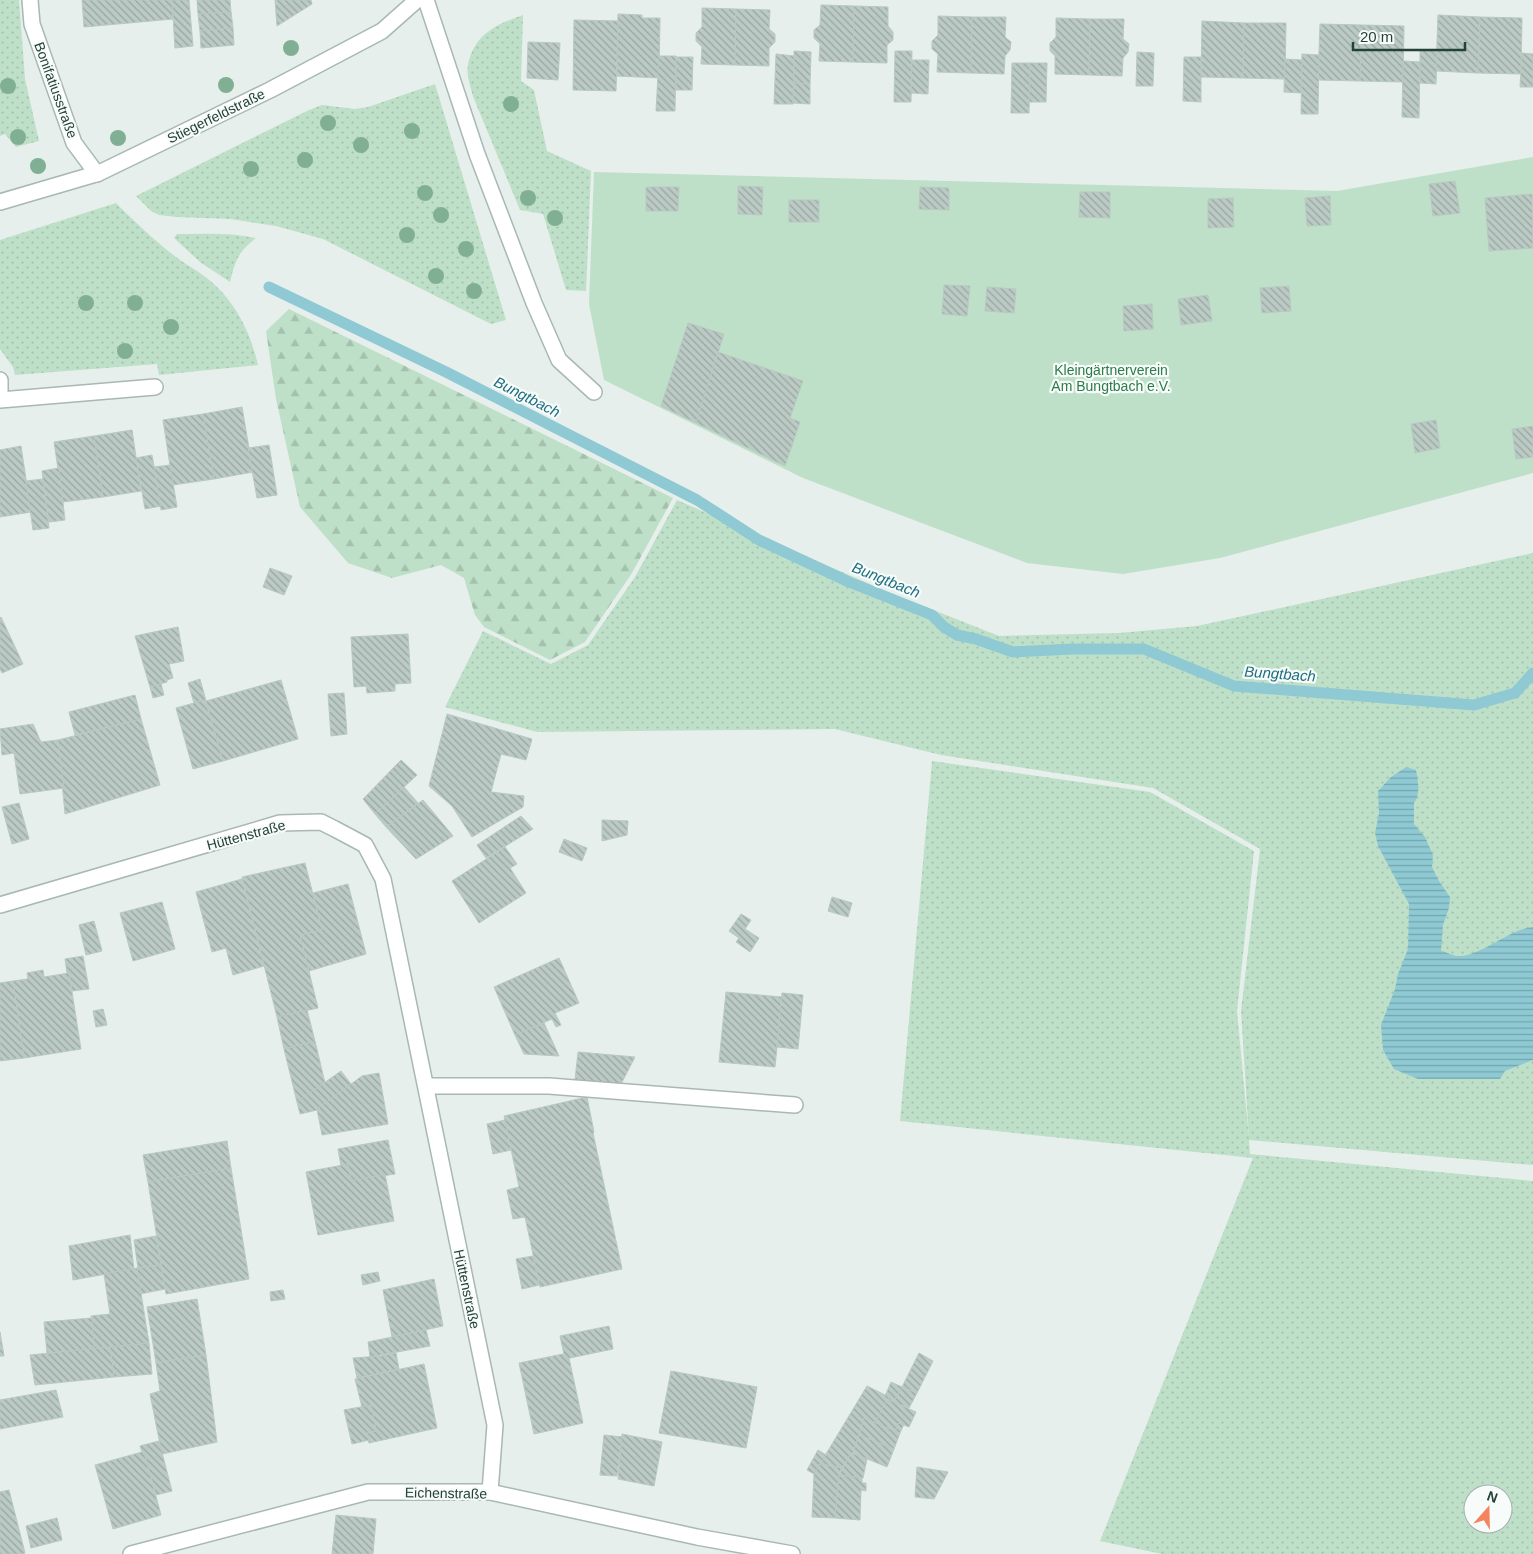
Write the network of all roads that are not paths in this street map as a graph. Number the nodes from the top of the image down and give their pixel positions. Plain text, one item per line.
1 (30, 0) edge
2 (418, 0) edge
3 (426, 0) edge
4 (97, 174) junction
5 (0, 202) edge
6 (0, 380) edge
7 (155, 387) dead end
8 (594, 392) dead end
9 (0, 395) edge
10 (0, 400) edge
11 (0, 905) edge
12 (426, 1086) junction
13 (795, 1105) dead end
14 (490, 1492) junction
15 (131, 1554) edge
16 (792, 1554) edge

1 - 4 street, Bonifatiusstraße
2 - 4 street, Stiegerfeldstraße
3 - 8 street
4 - 5 street, Stiegerfeldstraße
6 - 9 street
7 - 10 street
11 - 12 street, Hüttenstraße
12 - 13 street
12 - 14 street, Hüttenstraße
14 - 15 street, Eichenstraße
14 - 16 street, Eichenstraße

